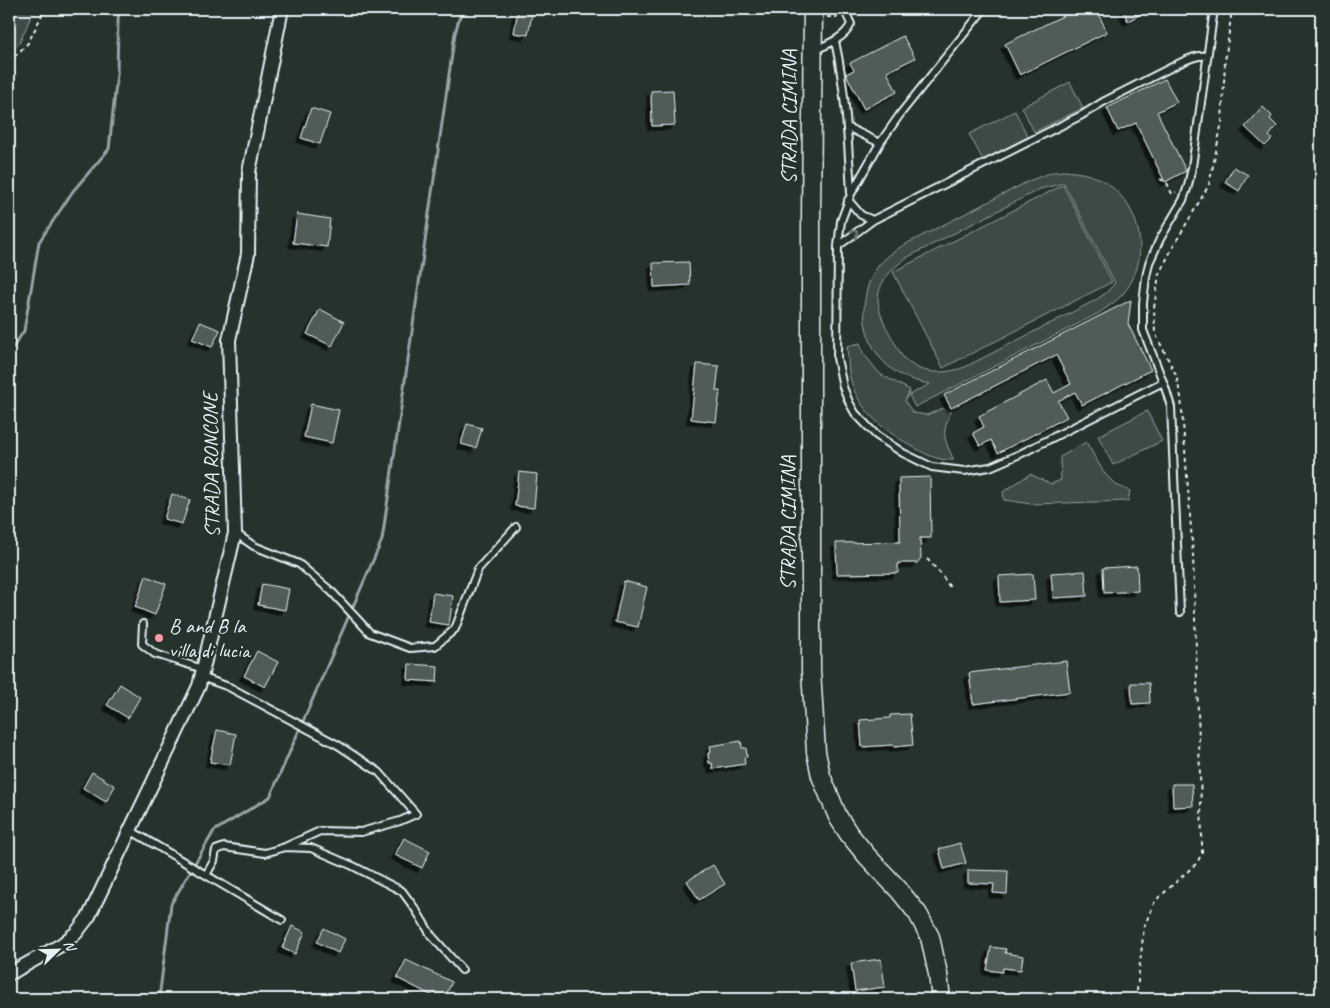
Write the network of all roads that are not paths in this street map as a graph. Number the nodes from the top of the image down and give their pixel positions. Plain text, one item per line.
1 (282, 9) edge
2 (844, 9) edge
3 (984, 9) edge
4 (1214, 9) edge
5 (812, 13) edge
6 (834, 41) junction
7 (812, 52) junction
8 (1207, 56) junction
9 (848, 127) junction
10 (880, 142) junction
11 (850, 197) junction
12 (873, 220) junction
13 (838, 246) junction
14 (1163, 382) junction
15 (516, 528) dead end
16 (236, 534) junction
17 (1180, 612) dead end
18 (143, 624) dead end
19 (202, 673) junction
20 (130, 830) junction
21 (285, 847) junction
22 (206, 875) junction
23 (282, 920) dead end
24 (462, 970) dead end
25 (9, 974) edge
26 (941, 999) edge

1 - 16 street, STRADA RONCONE
2 - 6 lane
3 - 10 lane
4 - 8 lane
5 - 7 main road, STRADA CIMINA
6 - 7 lane
6 - 9 lane
7 - 26 main road, STRADA CIMINA
8 - 12 lane
8 - 14 lane
9 - 10 lane
9 - 11 lane
10 - 11 lane
11 - 12 lane
11 - 13 lane
13 -> 12 lane
13 - 14 lane
14 - 17 lane
15 - 16 lane
16 - 19 street, STRADA RONCONE
18 - 19 lane
19 - 20 street, STRADA RONCONE
19 - 21 lane
20 - 22 lane
20 - 25 street, STRADA RONCONE
21 - 22 lane
21 - 24 lane
22 - 23 lane

